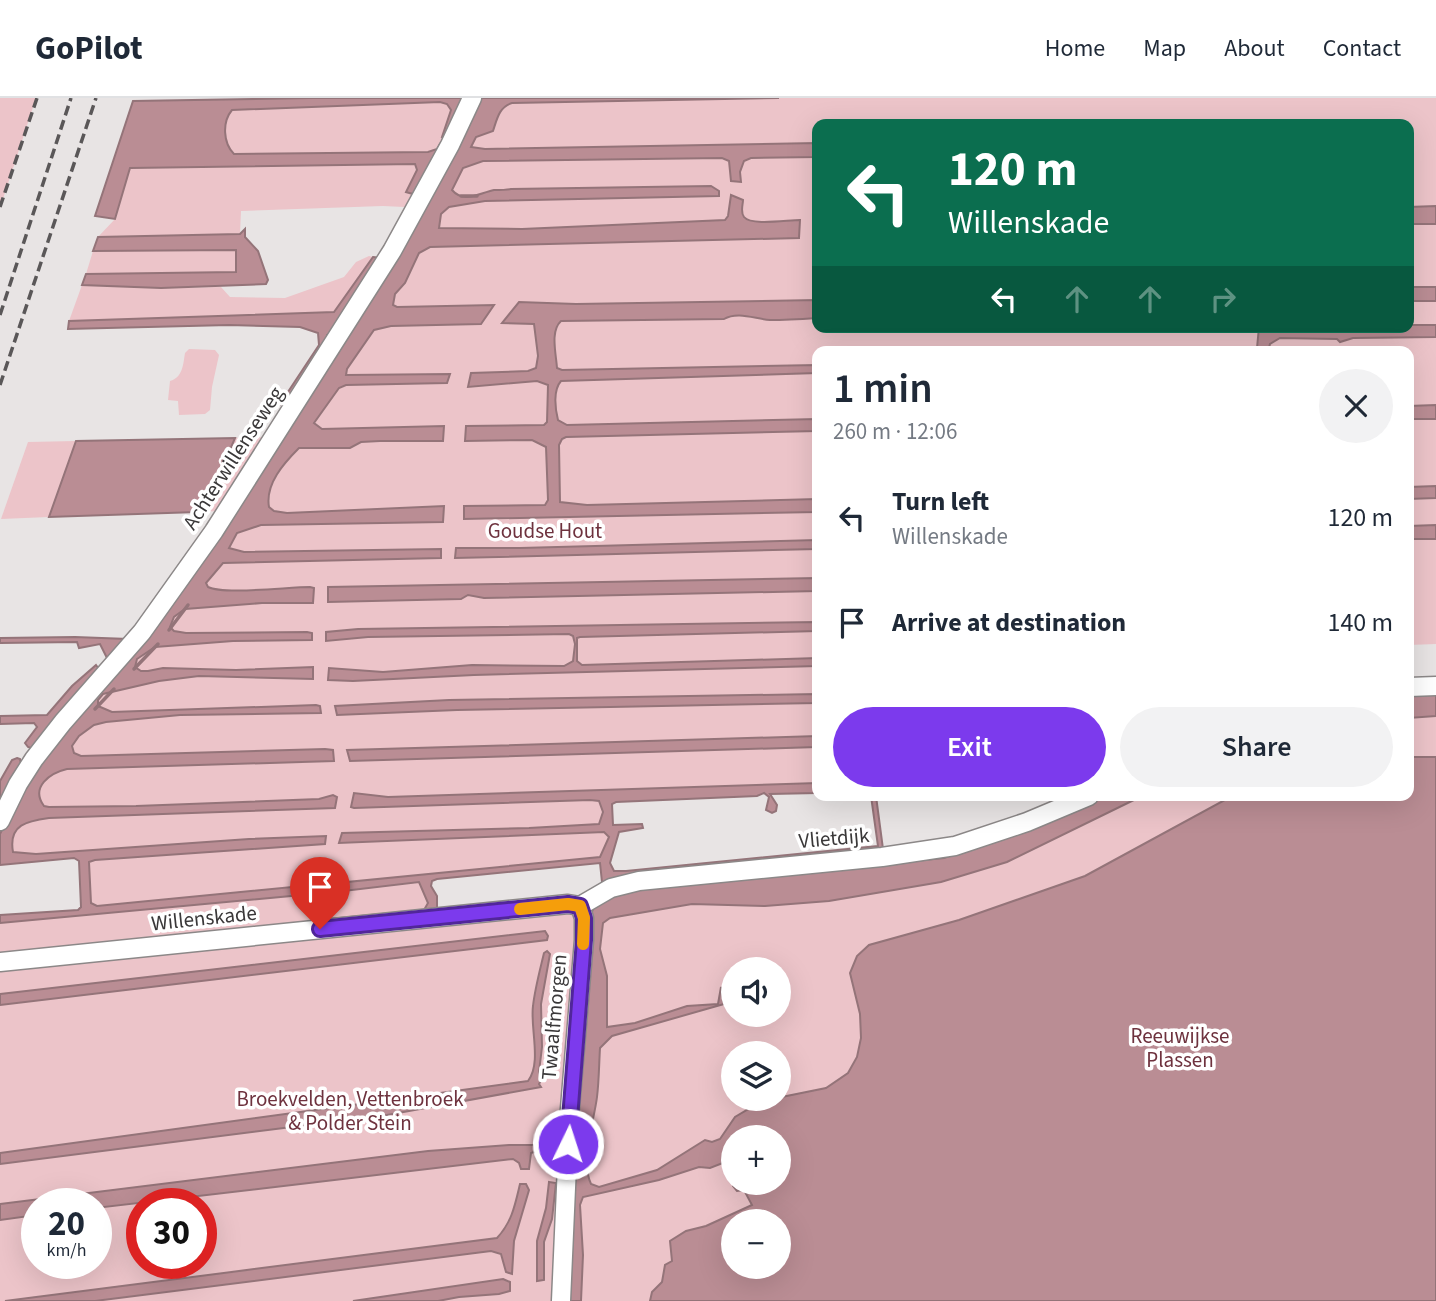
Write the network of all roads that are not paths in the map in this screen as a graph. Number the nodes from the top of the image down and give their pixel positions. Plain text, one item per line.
1 (472, 98) edge
2 (1436, 686) edge
3 (1414, 687) edge
4 (1077, 801) edge
5 (0, 821) edge
6 (580, 906) junction
7 (0, 962) edge
8 (561, 1301) edge

1 - 5 street, Achterwillenseweg
2 - 3 street
4 - 6 street, Vlietdijk
6 - 7 street, Willenskade
6 - 8 street, Twaalfmorgen

